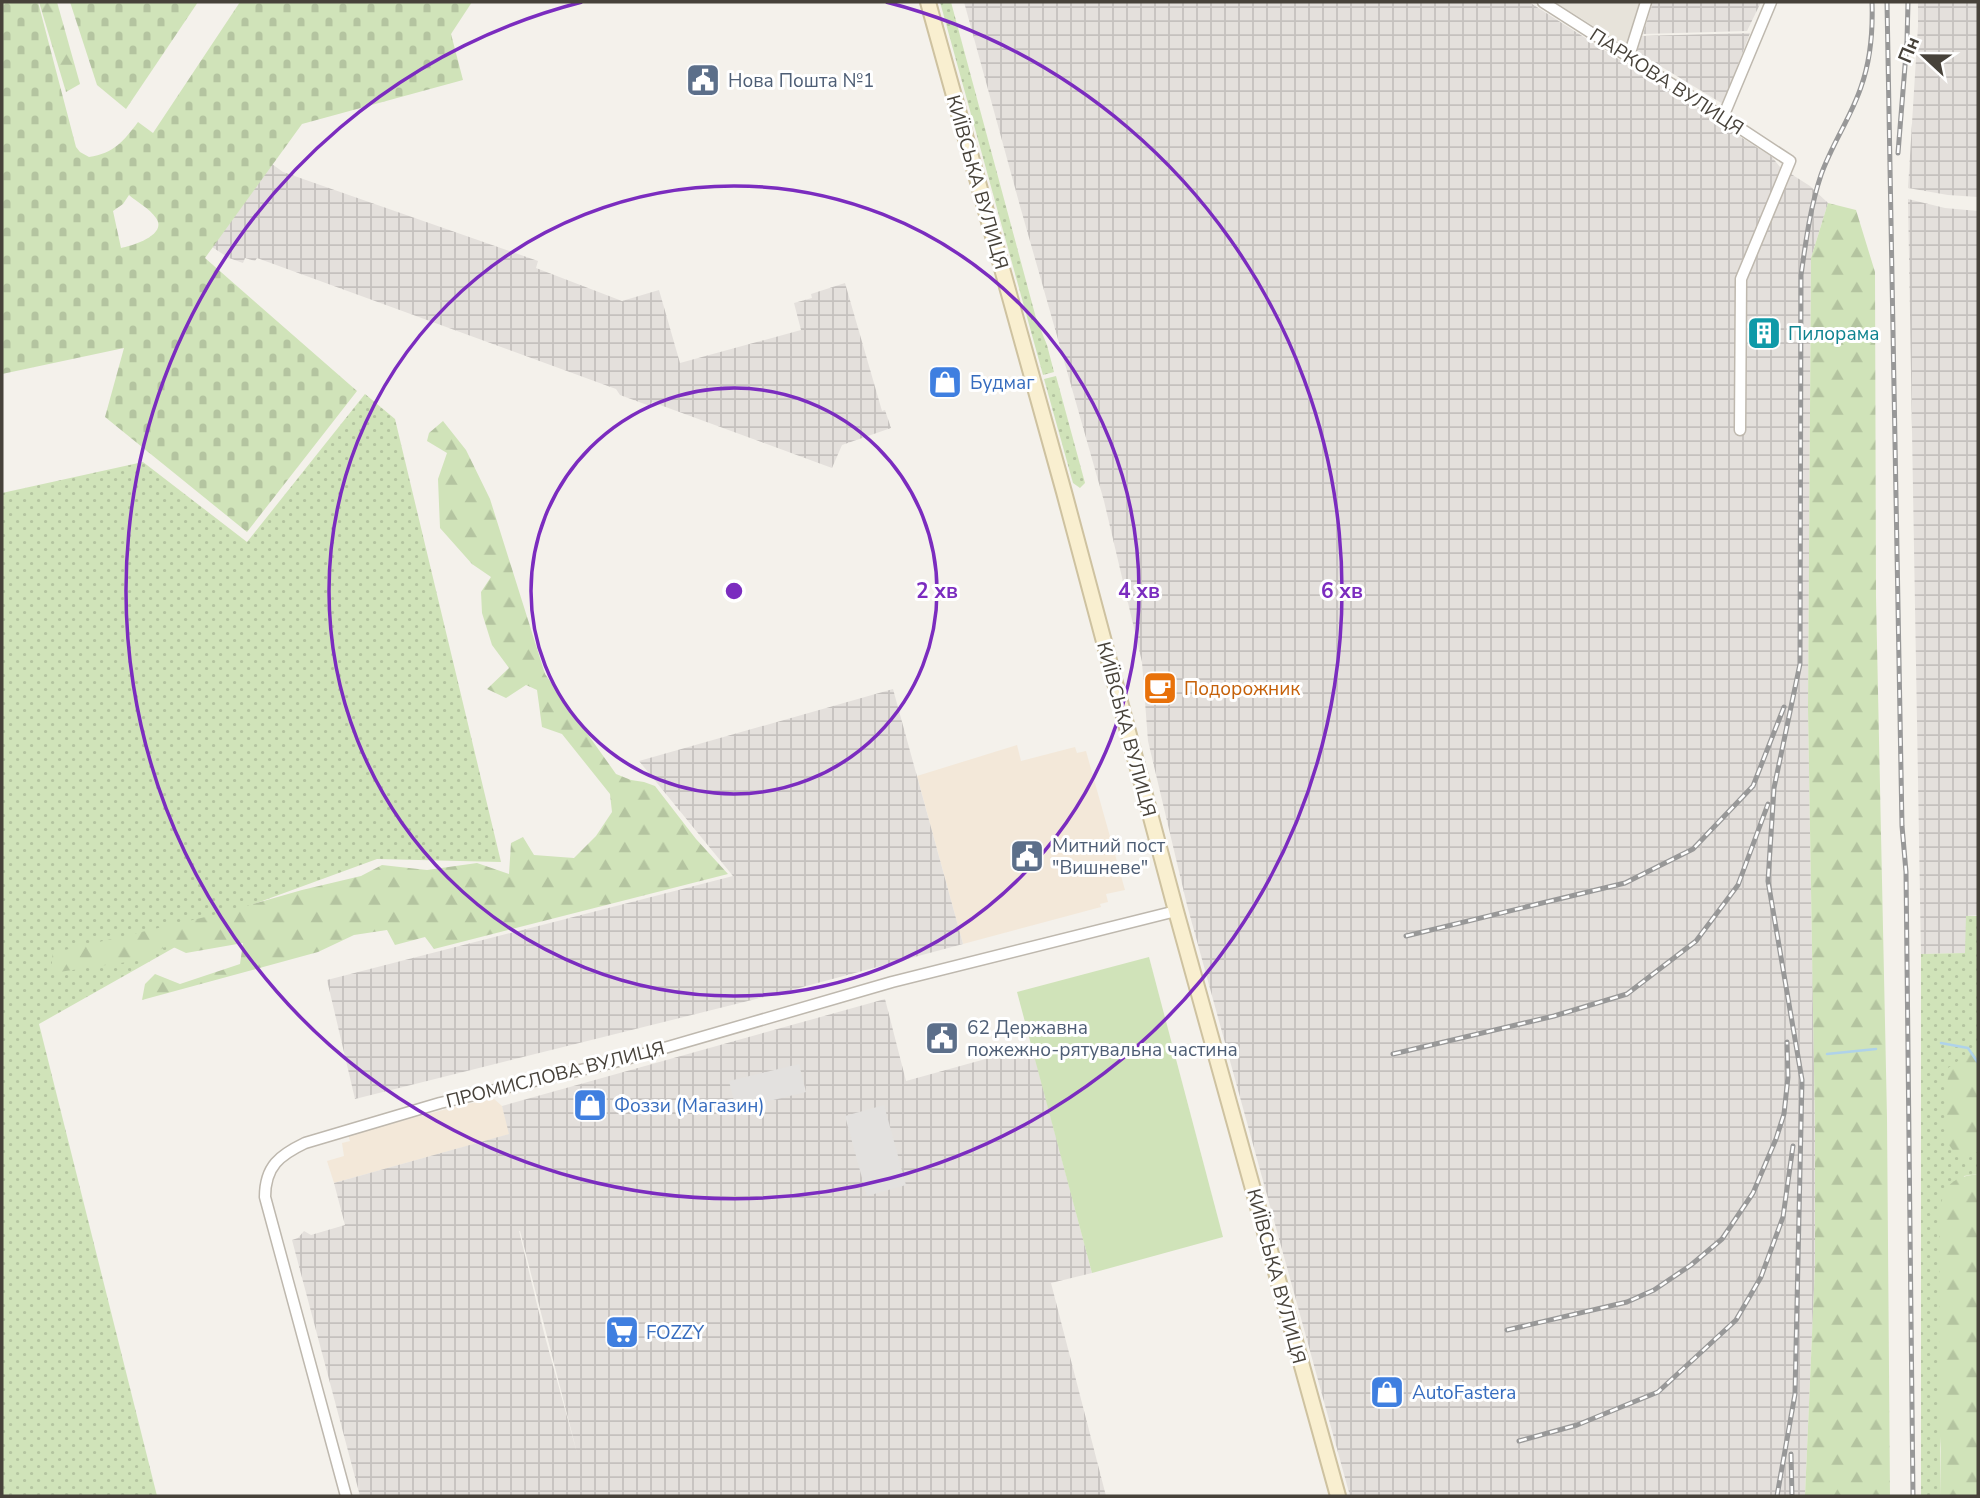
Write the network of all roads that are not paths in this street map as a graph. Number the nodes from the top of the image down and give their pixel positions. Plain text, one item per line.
1 (928, 2) edge
2 (1543, 2) edge
3 (1646, 2) edge
4 (1771, 2) edge
5 (1629, 56) junction
6 (1723, 117) junction
7 (1740, 430) dead end
8 (1177, 911) junction
9 (346, 1496) edge
10 (1338, 1496) edge

1 - 8 main road, КИЇВСЬКА ВУЛИЦЯ
2 - 5 street, ПАРКОВА ВУЛИЦЯ
3 - 5 street
4 - 6 street
5 - 6 street, ПАРКОВА ВУЛИЦЯ
6 - 7 street, ПАРКОВА ВУЛИЦЯ
8 - 9 street, ПРОМИСЛОВА ВУЛИЦЯ
8 - 10 main road, КИЇВСЬКА ВУЛИЦЯ

